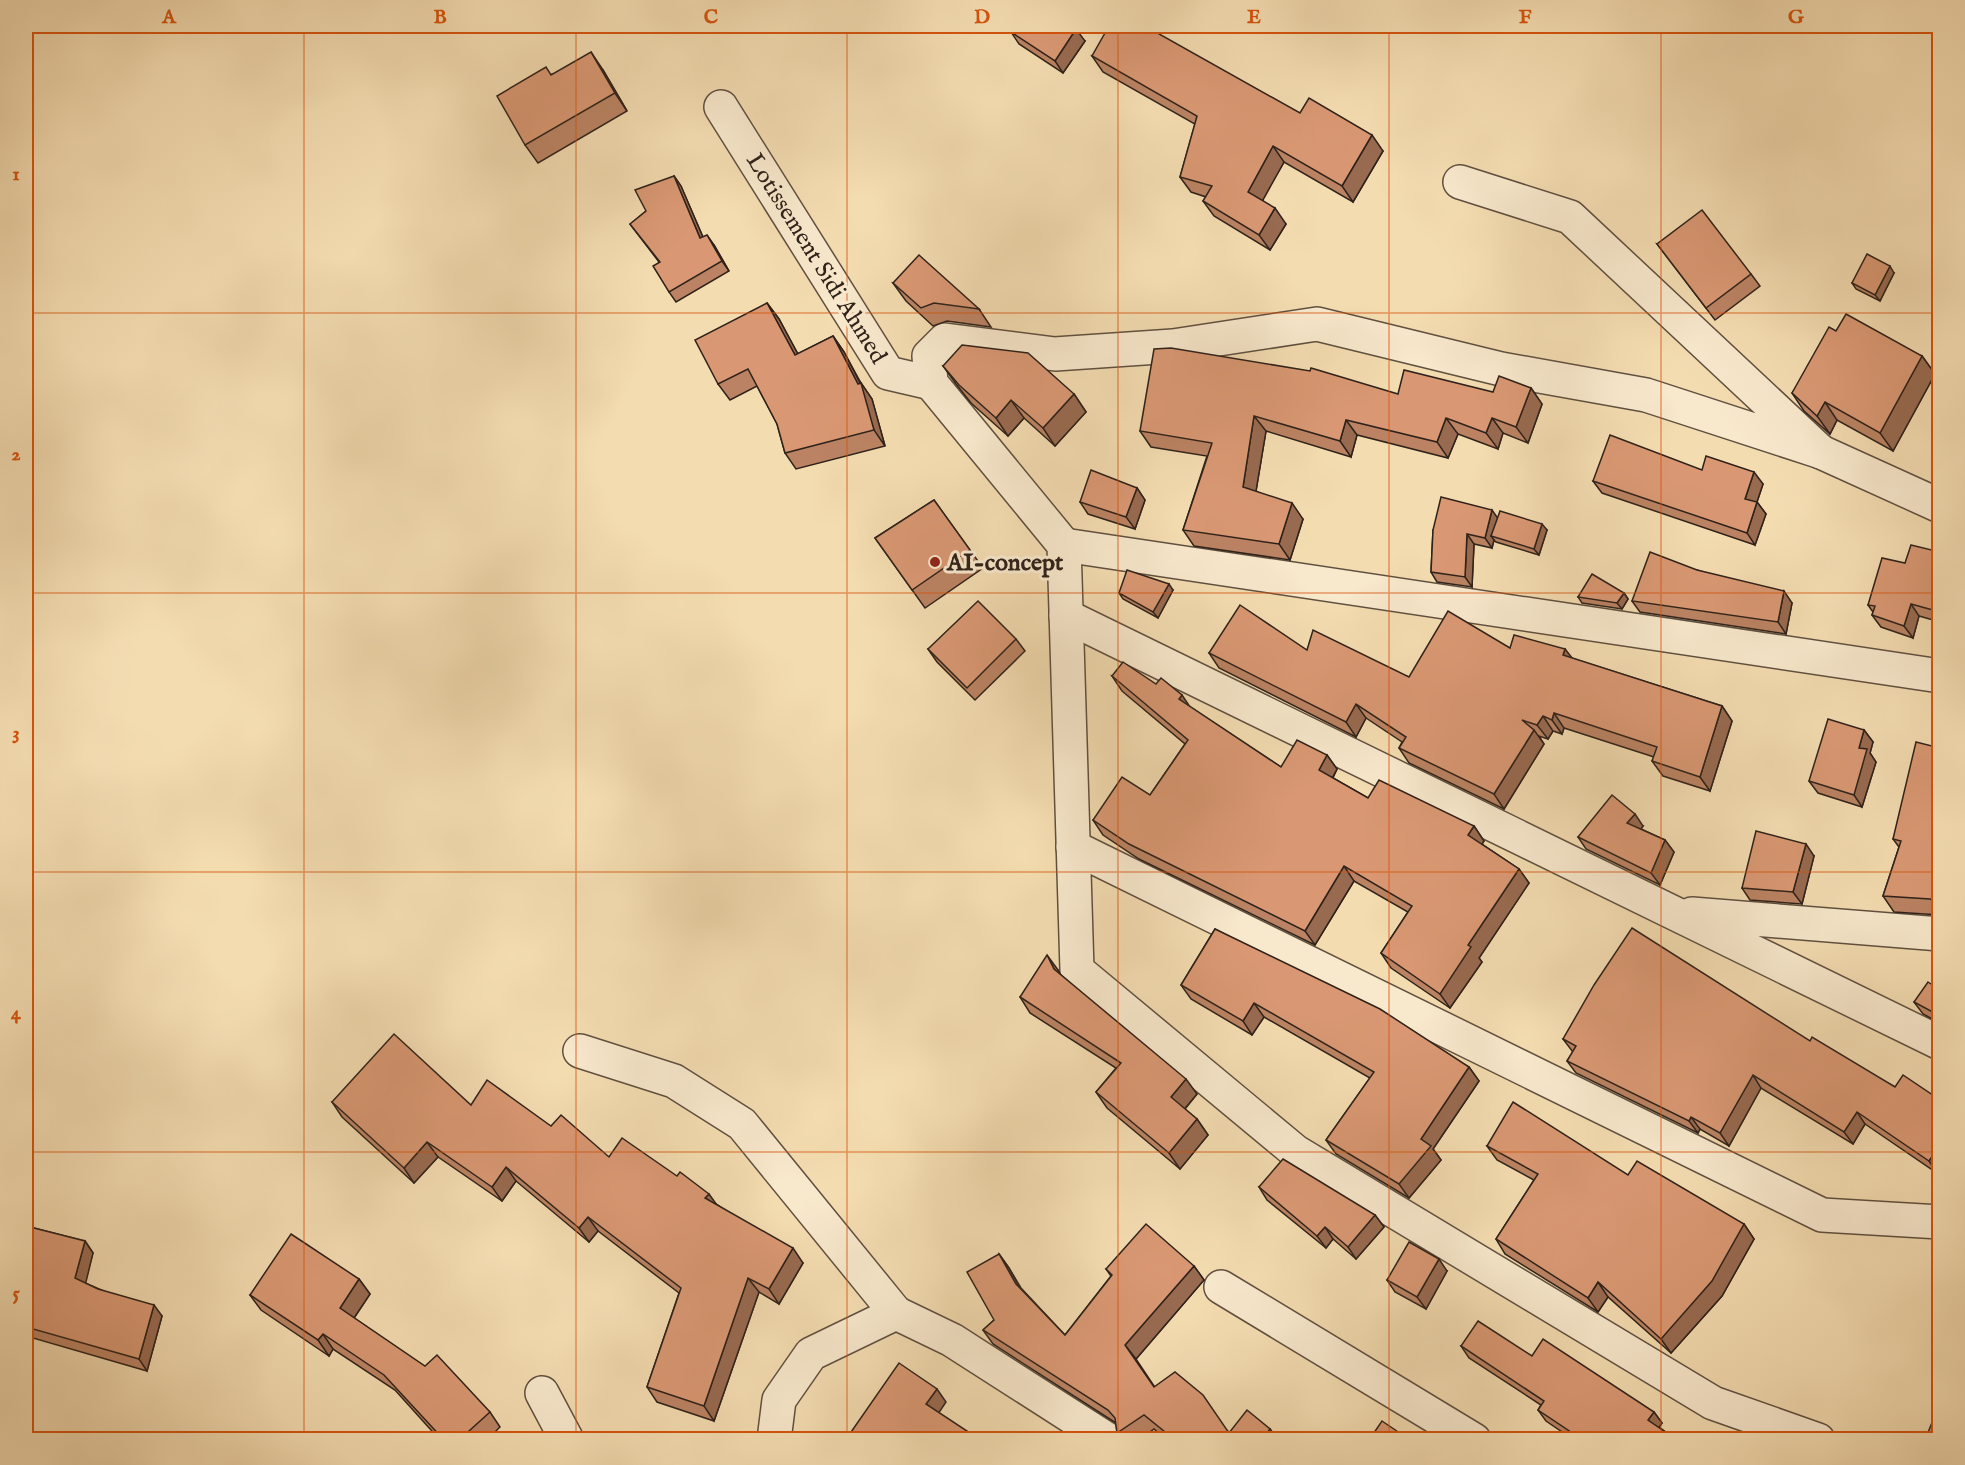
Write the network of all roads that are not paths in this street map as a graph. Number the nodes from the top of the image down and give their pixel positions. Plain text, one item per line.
1 (721, 107) dead end
2 (1460, 182) dead end
3 (931, 383) junction
4 (1821, 452) junction
5 (1940, 506) edge
6 (1064, 545) junction
7 (1066, 616) junction
8 (1940, 676) edge
9 (1073, 848) junction
10 (1672, 912) junction
11 (1940, 934) edge
12 (1940, 1043) edge
13 (580, 1051) dead end
14 (1940, 1222) edge
15 (1221, 1287) dead end
16 (896, 1313) junction
17 (542, 1393) dead end
18 (567, 1440) edge
19 (774, 1440) edge
20 (1108, 1440) edge
21 (1474, 1440) edge
22 (1818, 1440) edge

1 - 3 street, Lotissement Sidi Ahmed
2 - 4 street
3 - 4 street
3 - 6 street
4 - 5 street
6 - 7 street
6 - 8 street
7 - 9 street
7 - 10 street
9 - 14 street
9 - 22 street
10 - 11 street
10 - 12 street
13 - 16 street
15 - 21 street
16 - 19 street
16 - 20 street
17 - 18 street

